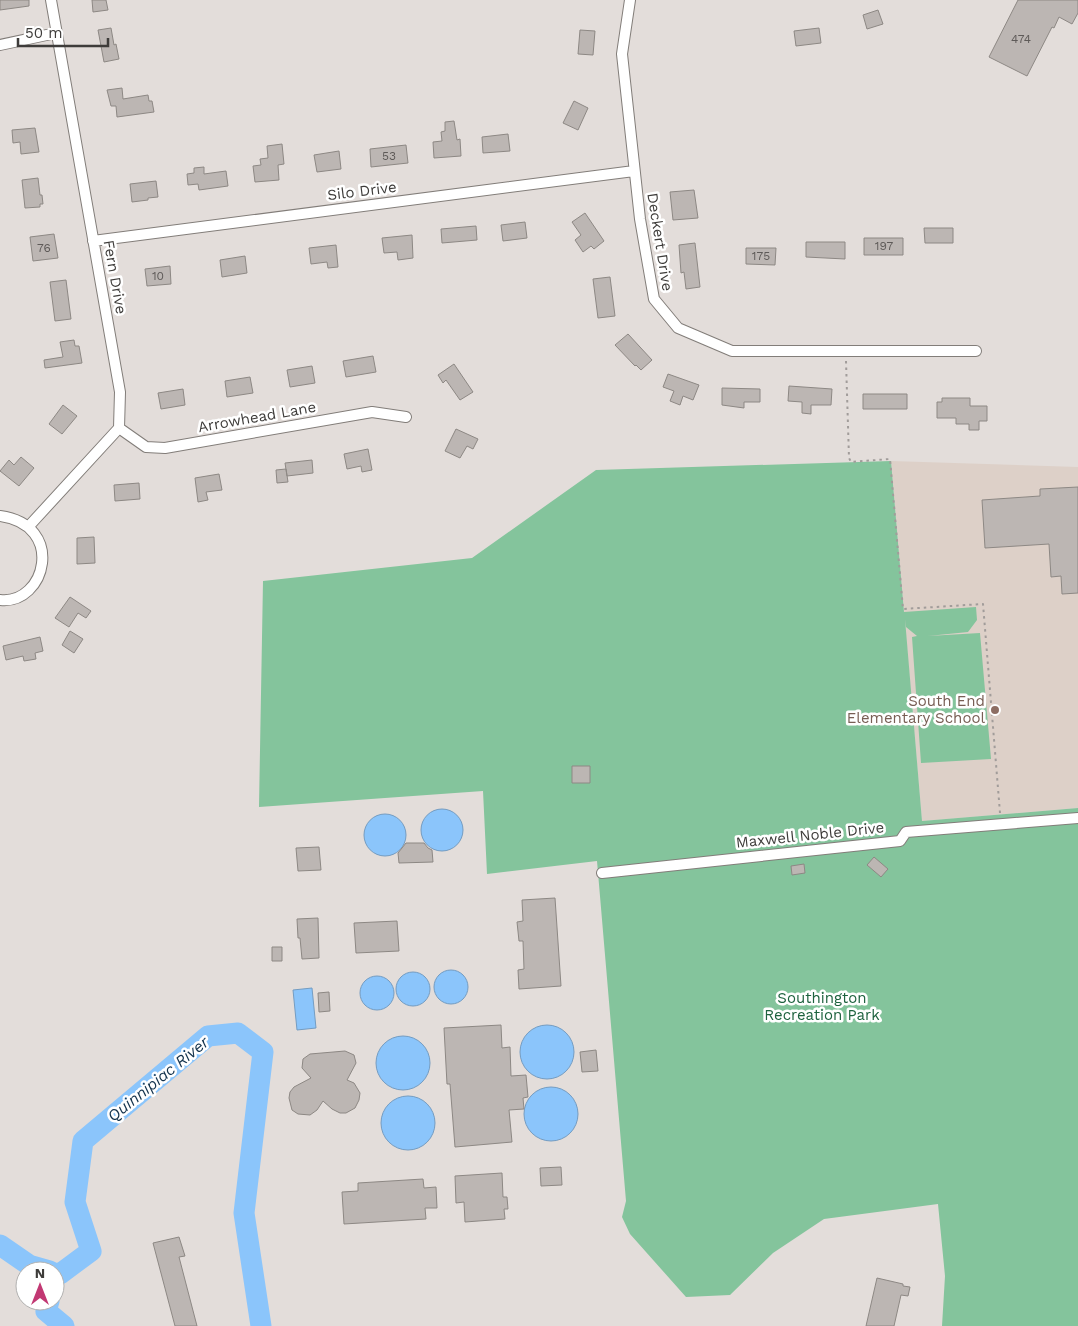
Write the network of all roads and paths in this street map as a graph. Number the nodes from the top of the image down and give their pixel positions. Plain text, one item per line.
1 (51, 0) edge
2 (630, 0) edge
3 (56, 33) junction
4 (0, 45) edge
5 (634, 171) junction
6 (93, 241) junction
7 (846, 351) junction
8 (976, 351) dead end
9 (406, 417) dead end
10 (119, 428) junction
11 (0, 516) edge
12 (28, 526) junction
13 (0, 600) edge
14 (1078, 818) edge
15 (1001, 824) junction
16 (602, 873) dead end

1 - 3 street, Fern Drive
2 - 5 street, Deckert Drive
3 - 4 street
3 - 6 street, Fern Drive
5 - 6 street, Silo Drive
5 - 7 street, Deckert Drive
6 - 10 street, Fern Drive
7 - 8 street, Deckert Drive
7 - 15 path
9 - 10 street, Arrowhead Lane
10 - 12 street
11 - 12 street
12 - 13 street
14 - 15 street, Maxwell Noble Drive
15 - 16 street, Maxwell Noble Drive

